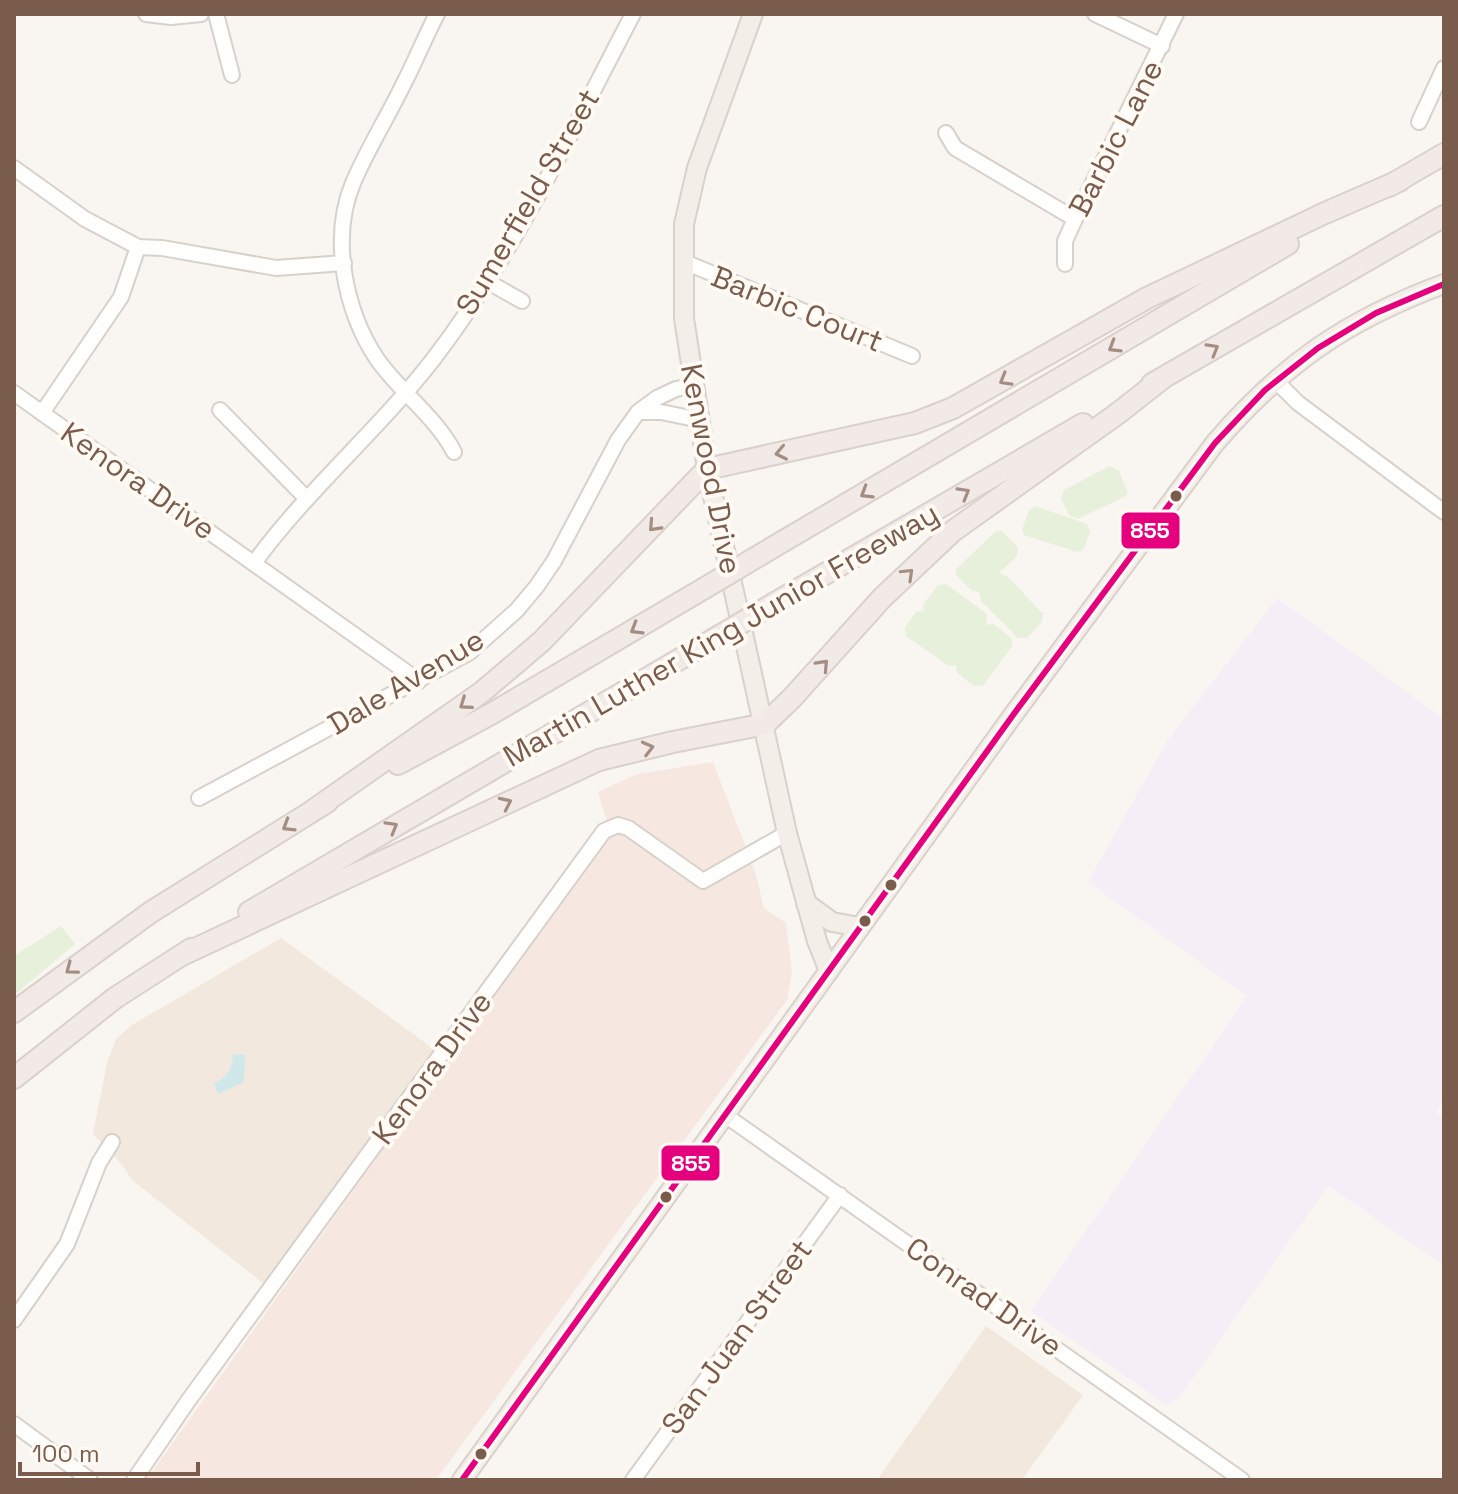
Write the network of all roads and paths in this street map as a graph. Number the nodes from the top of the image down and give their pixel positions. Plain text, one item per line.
1 (146, 14) edge
2 (201, 14) edge
3 (216, 14) edge
4 (437, 14) edge
5 (633, 14) edge
6 (753, 14) edge
7 (1095, 14) edge
8 (1176, 14) edge
9 (1162, 46) junction
10 (1444, 68) edge
11 (232, 75) dead end
12 (1419, 122) dead end
13 (946, 133) dead end
14 (1444, 154) edge
15 (14, 168) edge
16 (1399, 181) junction
17 (1444, 216) edge
18 (1075, 219) junction
19 (138, 247) junction
20 (682, 261) junction
21 (344, 263) junction
22 (1065, 264) dead end
23 (488, 282) junction
24 (1444, 284) edge
25 (522, 301) dead end
26 (912, 356) dead end
27 (1163, 378) junction
28 (1275, 380) junction
29 (695, 385) junction
30 (14, 393) edge
31 (406, 393) junction
32 (220, 410) dead end
33 (638, 412) junction
34 (42, 413) junction
35 (700, 420) junction
36 (454, 452) dead end
37 (707, 469) junction
38 (307, 499) junction
39 (1444, 512) edge
40 (254, 563) junction
41 (419, 681) junction
42 (765, 724) junction
43 (199, 798) dead end
44 (315, 809) junction
45 (787, 833) junction
46 (806, 903) junction
47 (860, 927) junction
48 (182, 955) junction
49 (829, 971) junction
50 (14, 1012) edge
51 (14, 1078) edge
52 (725, 1115) junction
53 (112, 1142) dead end
54 (840, 1195) junction
55 (14, 1320) edge
56 (14, 1424) edge
57 (90, 1480) edge
58 (134, 1480) edge
59 (462, 1480) edge
60 (633, 1480) edge
61 (1242, 1480) edge

1 - 2 street
3 - 11 street
4 - 21 street
5 - 23 street, Sumerfield Street
6 - 20 main road, Kenwood Drive
7 - 9 street
8 - 9 street, Barbic Lane
9 - 18 street, Barbic Lane
10 - 12 street
13 - 18 street
14 - 16 highway, Martin Luther King Junior Freeway
15 - 19 street
16 -> 37 highway
16 -> 44 highway, Martin Luther King Junior Freeway, bridge
27 -> 17 highway, Martin Luther King Junior Freeway
18 - 22 street, Barbic Lane
19 - 21 street
19 - 34 street
20 - 26 street, Barbic Court
20 - 29 main road, Kenwood Drive
21 - 31 street
23 - 25 street
23 - 31 street, Sumerfield Street
24 - 28 main road
42 -> 27 highway
48 -> 27 highway, Martin Luther King Junior Freeway, bridge
28 - 39 street
28 - 47 main road
29 - 33 street, Dale Avenue
29 - 35 main road, Kenwood Drive
30 - 34 street, Kenora Drive
31 - 36 street
31 - 38 street, Sumerfield Street
32 - 38 street
33 - 35 street
33 - 41 street, Dale Avenue
34 - 40 street, Kenora Drive
35 - 37 main road, Kenwood Drive
37 - 42 main road, Kenwood Drive
37 -> 44 highway
38 - 40 street, Sumerfield Street
40 - 41 street, Kenora Drive
41 - 43 street, Dale Avenue
42 - 45 main road, Kenwood Drive
48 -> 42 highway
44 -> 50 highway, Martin Luther King Junior Freeway
45 - 46 main road, Kenwood Drive
45 - 58 street, Kenora Drive
46 - 47 main road
46 - 49 main road, Kenwood Drive
47 - 49 main road
48 - 51 highway, Martin Luther King Junior Freeway
49 - 52 main road
52 - 54 street, Conrad Drive
52 - 59 main road
53 - 55 street
54 - 60 street, San Juan Street
54 - 61 street, Conrad Drive
56 - 57 street

